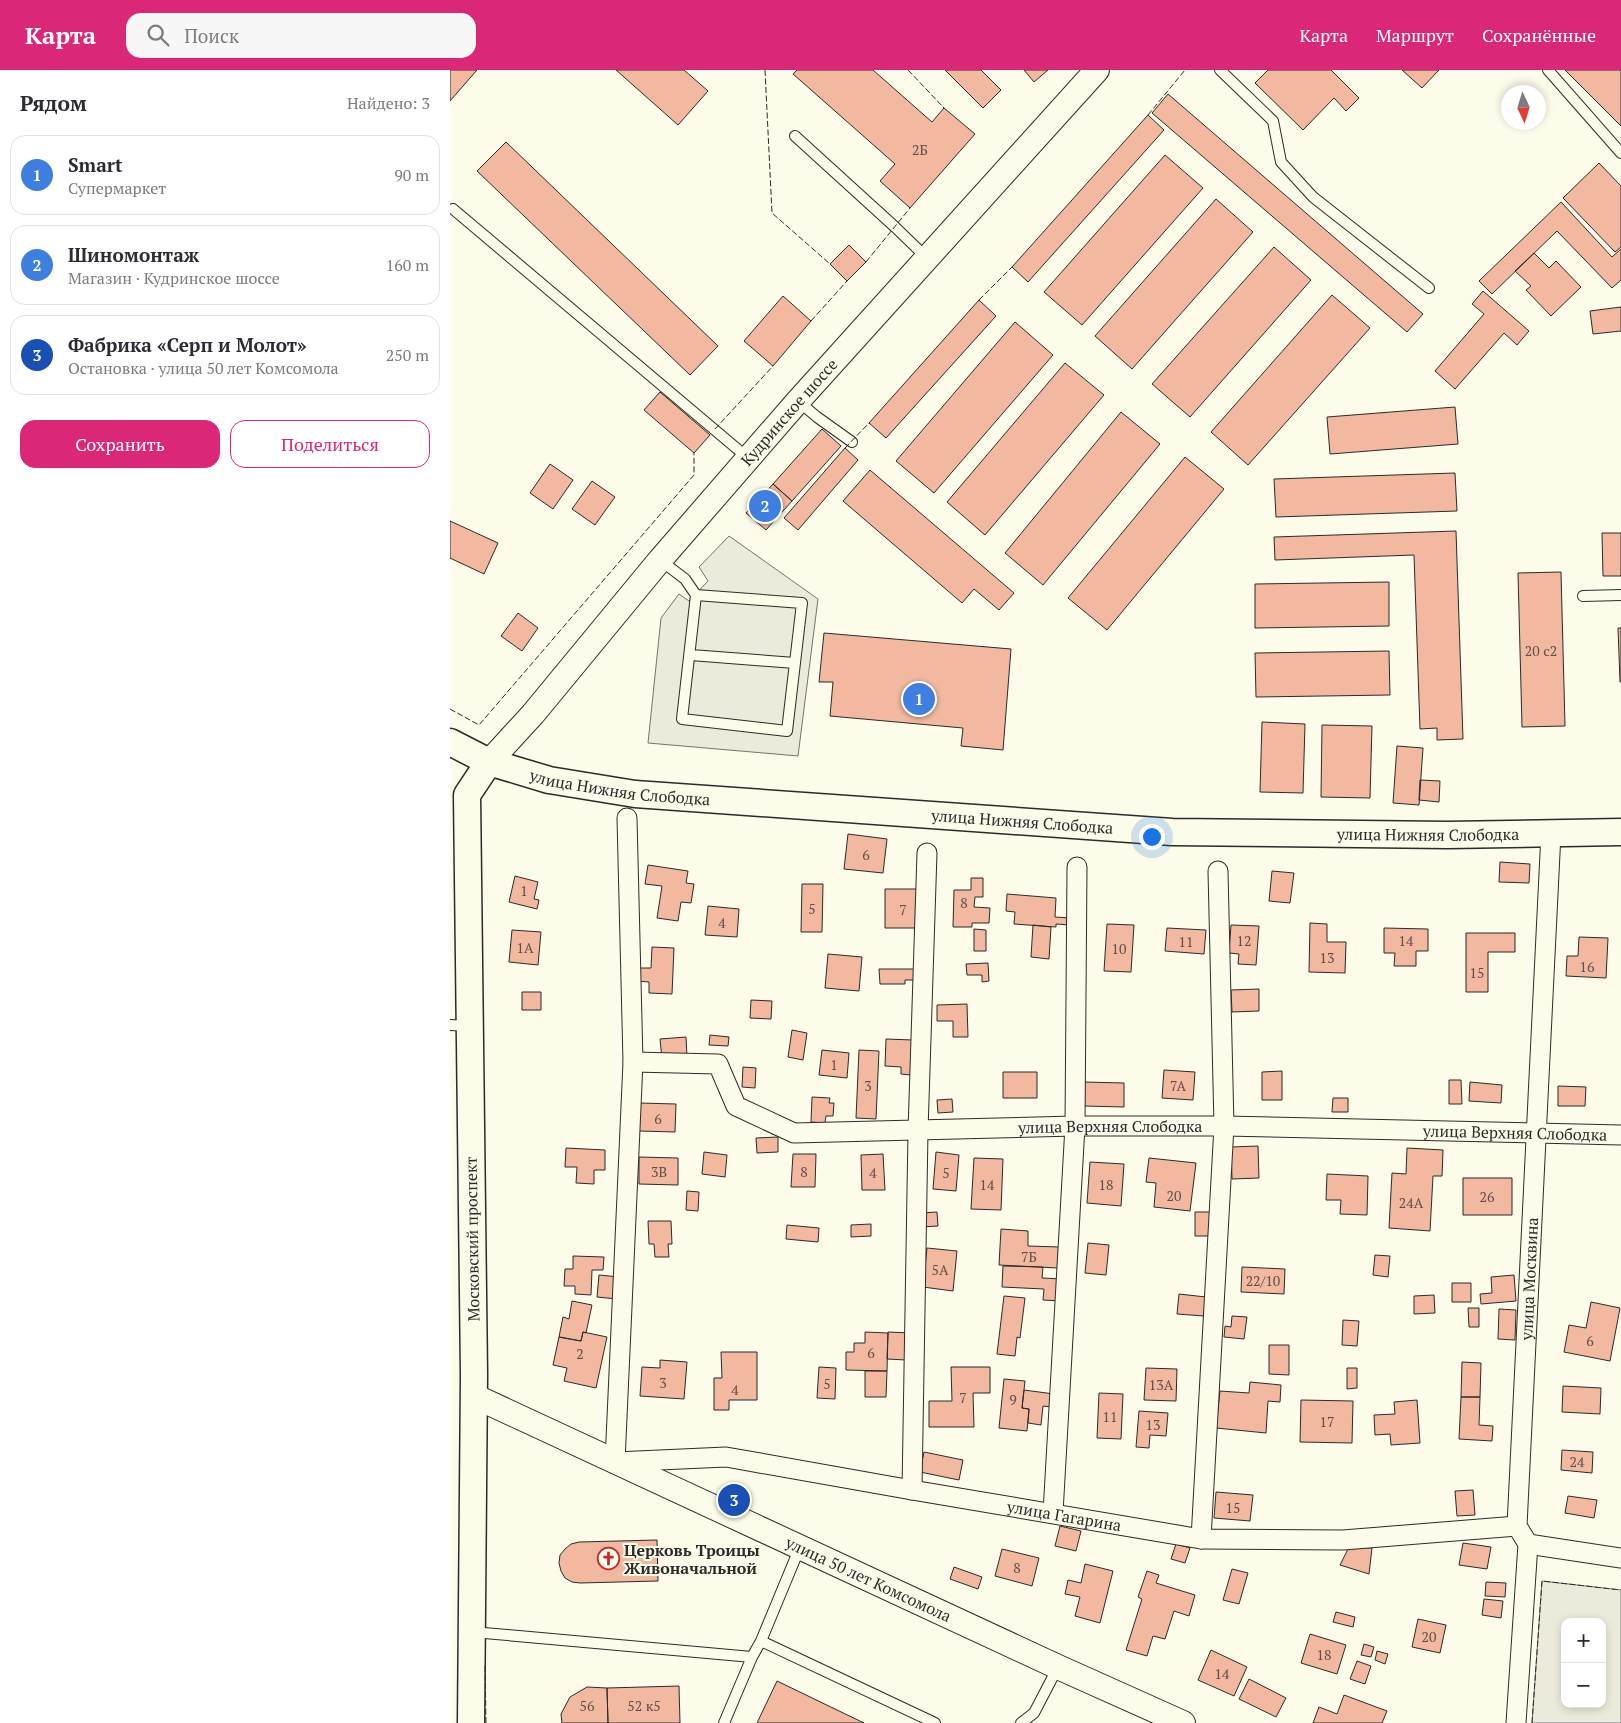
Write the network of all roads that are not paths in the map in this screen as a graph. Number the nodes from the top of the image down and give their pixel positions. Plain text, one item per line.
1 (1098, 70) edge
2 (1220, 70) edge
3 (1548, 70) edge
4 (794, 136) dead end
5 (1621, 153) edge
6 (453, 209) dead end
7 (927, 258) junction
8 (1429, 288) dead end
9 (798, 401) junction
10 (852, 442) dead end
11 (748, 458) junction
12 (660, 560) junction
13 (696, 595) junction
14 (1621, 595) edge
15 (1583, 596) dead end
16 (690, 654) junction
17 (795, 663) junction
18 (450, 742) edge
19 (489, 762) junction
20 (627, 818) dead end
21 (1621, 832) edge
22 (1550, 833) junction
23 (927, 853) dead end
24 (1077, 867) dead end
25 (1218, 872) dead end
26 (459, 1025) edge
27 (634, 1062) junction
28 (1076, 1126) junction
29 (1224, 1126) junction
30 (918, 1131) junction
31 (1536, 1133) junction
32 (1621, 1135) edge
33 (474, 1396) junction
34 (615, 1462) junction
35 (912, 1490) junction
36 (1053, 1513) junction
37 (1517, 1526) junction
38 (1201, 1539) junction
39 (1528, 1544) junction
40 (800, 1547) junction
41 (1621, 1558) edge
42 (473, 1632) junction
43 (761, 1641) junction
44 (752, 1657) junction
45 (1058, 1667) junction
46 (471, 1723) edge
47 (724, 1723) edge
48 (935, 1723) edge
49 (1021, 1723) edge
50 (1183, 1723) edge
51 (1516, 1723) edge

1 - 7 street, Кудринское шоссе
2 - 8 lane
3 - 5 lane
4 - 7 lane
6 - 11 lane
7 - 9 street, Кудринское шоссе
9 - 10 lane
9 - 11 street, Кудринское шоссе
11 - 12 street, Кудринское шоссе
12 - 13 lane
12 - 19 street, Кудринское шоссе
13 - 16 lane
13 - 17 lane
14 - 15 lane
16 - 17 lane
16 - 17 lane
18 - 19 main road, улица Нижняя Слободка
19 - 22 main road, улица Нижняя Слободка
19 - 26 main road, Московский проспект
20 - 27 street
21 - 22 main road, улица Нижняя Слободка
22 - 31 street, улица Москвина
23 - 30 street
24 - 28 street
25 - 29 street
26 - 33 main road, Московский проспект
27 - 30 street, улица Верхняя Слободка
27 - 34 street
28 - 29 street, улица Верхняя Слободка
28 - 30 street, улица Верхняя Слободка
28 - 36 street
29 - 31 street, улица Верхняя Слободка
29 - 38 street
30 - 35 street
31 - 32 street, улица Верхняя Слободка
31 - 37 street, улица Москвина
33 - 34 street, улица 50 лет Комсомола
33 - 42 main road, Московский проспект
34 - 35 street, улица Гагарина
34 - 40 street, улица 50 лет Комсомола
35 - 36 street, улица Гагарина
36 - 38 street, улица Гагарина
37 - 38 street, улица Гагарина
37 - 39 street
39 - 41 street
39 - 51 street
40 - 43 lane
40 - 45 street, улица 50 лет Комсомола
42 - 44 lane
42 - 46 main road, Московский проспект
43 - 44 lane
43 - 48 lane
44 - 47 lane
45 - 49 lane
45 - 50 street, улица 50 лет Комсомола

